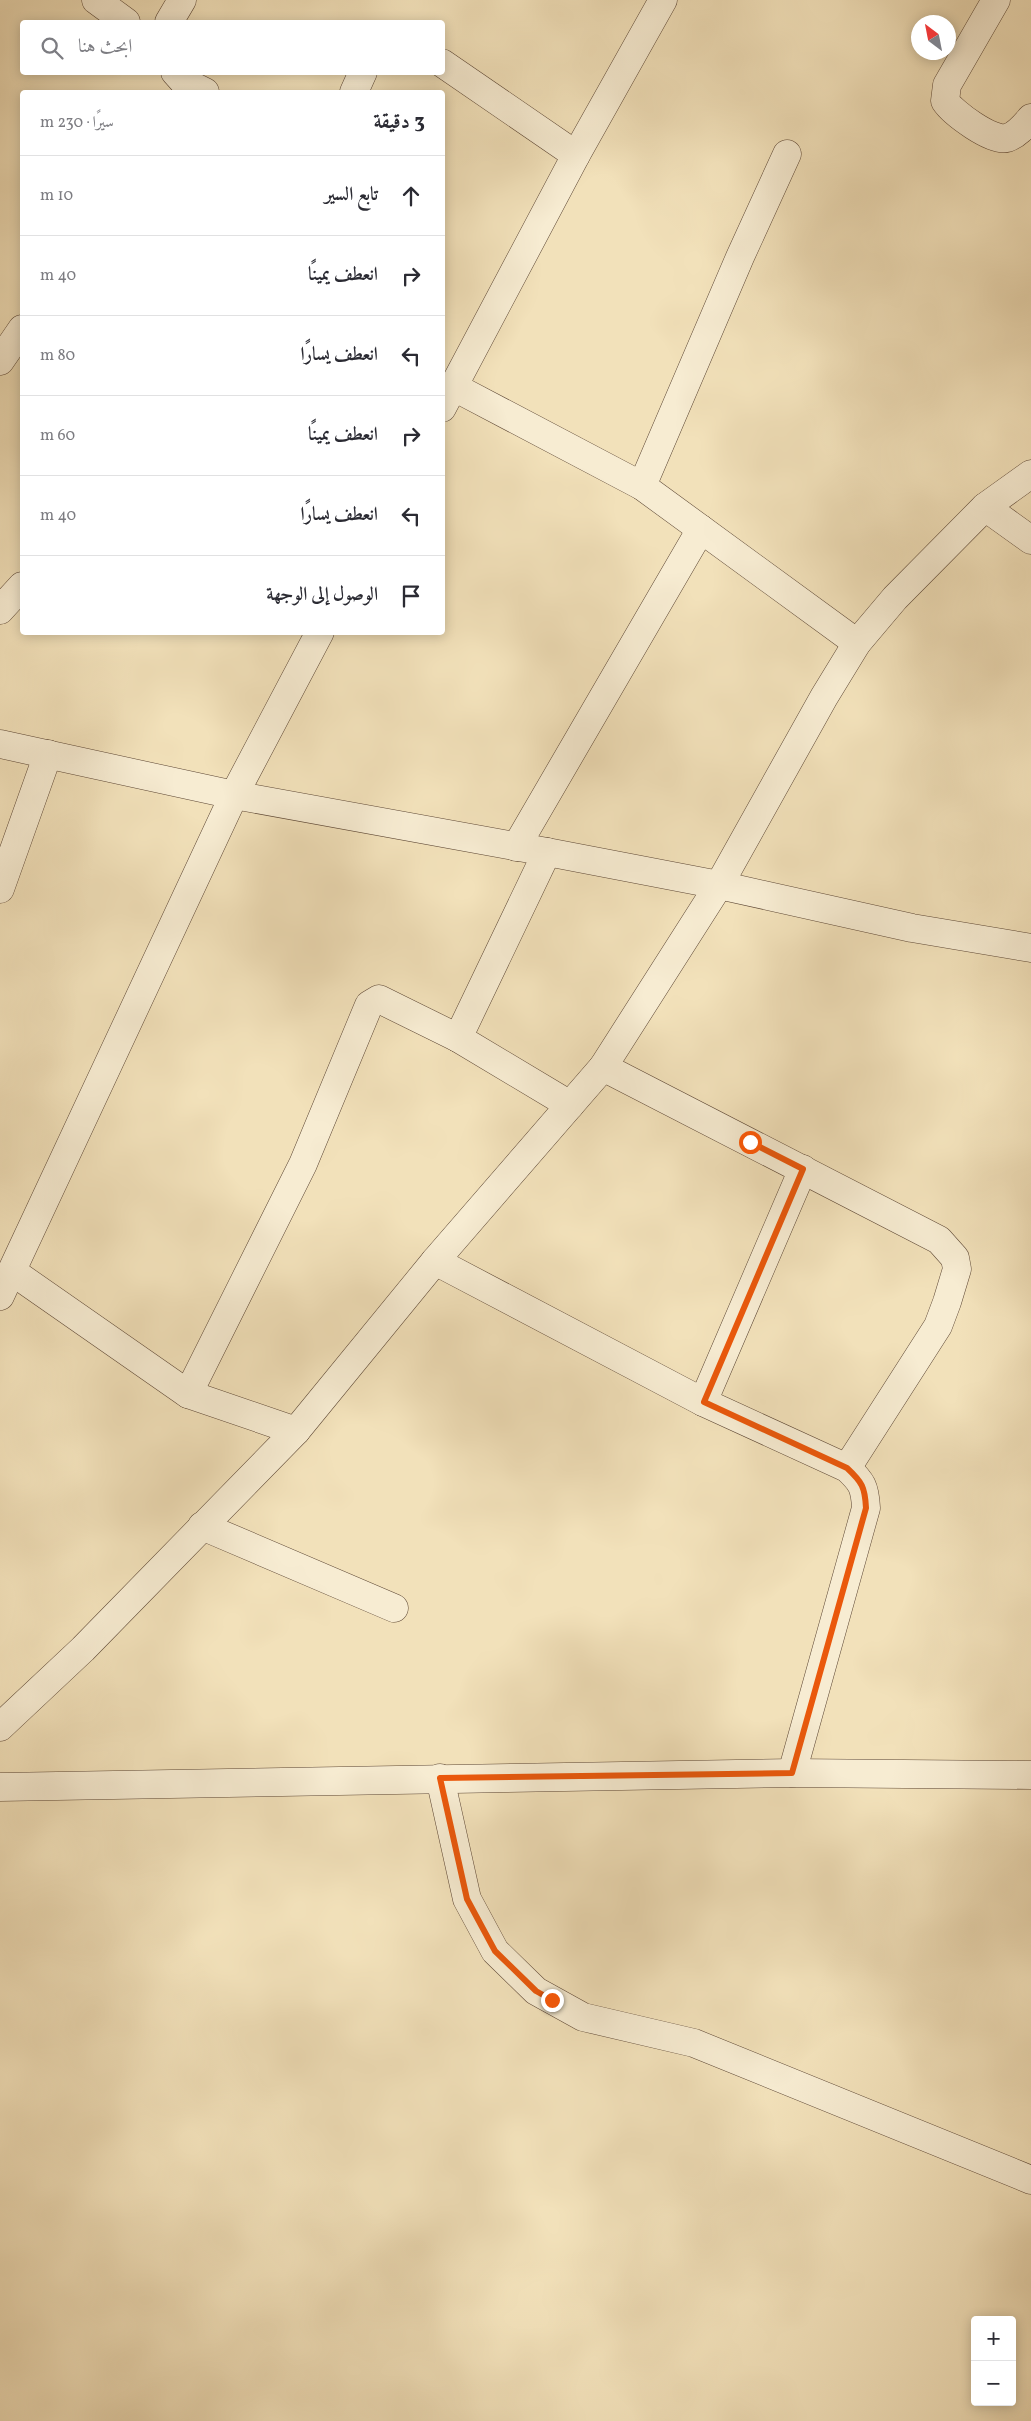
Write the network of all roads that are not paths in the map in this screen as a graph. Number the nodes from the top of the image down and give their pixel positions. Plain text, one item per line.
1 (96, 0) edge
2 (182, 0) edge
3 (663, 0) edge
4 (996, 0) edge
5 (123, 20) edge
6 (170, 20) edge
7 (445, 65) edge
8 (362, 75) edge
9 (355, 90) edge
10 (1031, 118) edge
11 (787, 154) dead end
12 (576, 155) junction
13 (20, 332) edge
14 (0, 361) edge
15 (448, 398) edge
16 (1031, 474) edge
17 (642, 486) junction
18 (985, 507) junction
19 (700, 529) junction
20 (1031, 540) edge
21 (20, 588) edge
22 (0, 610) edge
23 (318, 635) edge
24 (857, 643) junction
25 (0, 744) edge
26 (48, 754) junction
27 (234, 795) junction
28 (516, 847) junction
29 (547, 852) junction
30 (719, 885) junction
31 (0, 890) edge
32 (1031, 948) edge
33 (458, 1038) junction
34 (603, 1067) junction
35 (570, 1105) junction
36 (803, 1169) junction
37 (435, 1261) junction
38 (13, 1272) junction
39 (0, 1296) edge
40 (188, 1394) junction
41 (704, 1402) junction
42 (296, 1432) junction
43 (847, 1468) junction
44 (202, 1526) junction
45 (394, 1608) dead end
46 (0, 1727) edge
47 (792, 1773) junction
48 (1031, 1775) edge
49 (440, 1778) junction
50 (0, 1787) edge
51 (1031, 2180) edge

1 - 5 street
2 - 6 street
3 - 12 street
4 - 10 street
7 - 12 street
8 - 9 street
11 - 17 street
12 - 15 street
13 - 14 street
15 - 17 street
16 - 18 street
17 - 19 street
18 - 20 street
18 - 24 street
19 - 24 street
19 - 28 street
21 - 22 street
23 - 27 street
24 - 30 street
25 - 26 street
26 - 27 street
26 - 31 street
27 - 28 street
27 - 38 street
28 - 29 street
29 - 30 street
29 - 33 street
30 - 32 street
30 - 34 street
33 - 35 street
33 - 40 street
34 - 35 street
34 - 36 street
35 - 37 street
36 - 41 street
36 - 43 street
37 - 41 street
37 - 42 street
38 - 39 street
38 - 40 street
40 - 42 street
41 - 43 street
42 - 44 street
43 - 47 street
44 - 45 street
44 - 46 street
47 - 48 street
47 - 49 street
49 - 50 street
49 - 51 street

